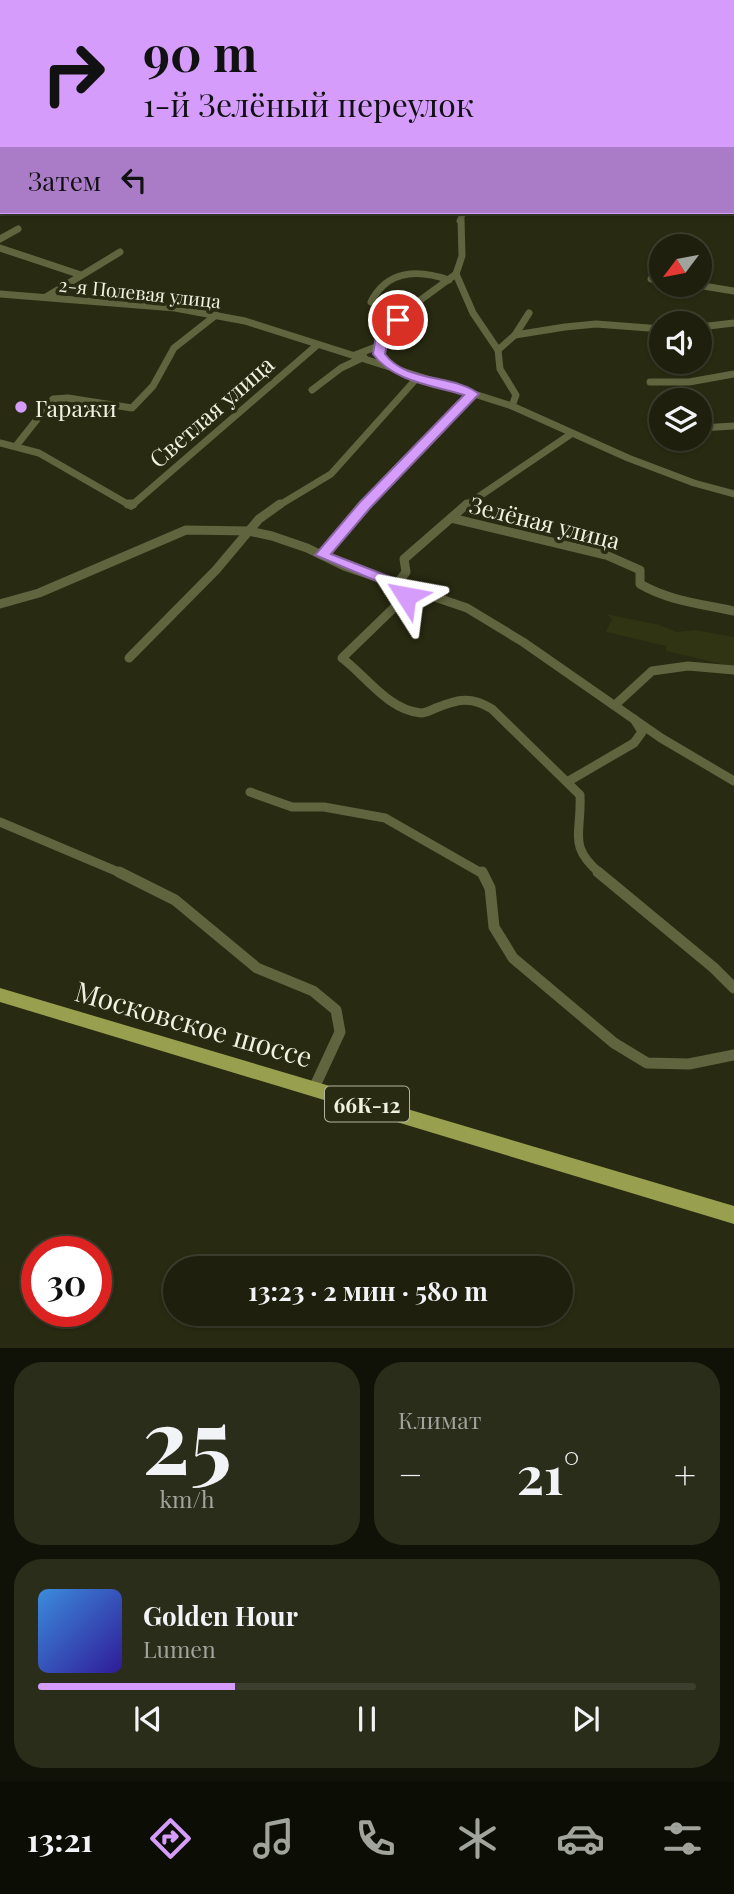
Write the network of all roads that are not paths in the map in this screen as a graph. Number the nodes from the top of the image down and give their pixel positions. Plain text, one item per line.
1 (464, 214) edge
2 (18, 229) dead end
3 (0, 239) edge
4 (0, 248) edge
5 (120, 252) dead end
6 (456, 274) junction
7 (81, 275) junction
8 (449, 280) junction
9 (712, 288) edge
10 (734, 291) edge
11 (0, 294) edge
12 (46, 297) junction
13 (371, 302) dead end
14 (529, 313) dead end
15 (216, 315) junction
16 (734, 323) edge
17 (712, 326) edge
18 (649, 328) edge
19 (515, 335) junction
20 (381, 345) junction
21 (316, 346) junction
22 (498, 350) junction
23 (355, 355) junction
24 (364, 357) junction
25 (386, 364) junction
26 (734, 374) edge
27 (417, 378) junction
28 (650, 382) dead end
29 (312, 390) dead end
30 (472, 394) junction
31 (512, 405) junction
32 (734, 426) edge
33 (712, 427) edge
34 (571, 434) junction
35 (0, 443) edge
36 (16, 446) junction
37 (734, 494) edge
38 (451, 518) junction
39 (249, 531) junction
40 (322, 555) junction
41 (405, 588) junction
42 (0, 604) edge
43 (734, 611) edge
44 (129, 658) dead end
45 (734, 670) edge
46 (615, 705) junction
47 (631, 715) junction
48 (734, 781) edge
49 (566, 782) junction
50 (250, 792) dead end
51 (0, 822) edge
52 (734, 988) edge
53 (0, 995) edge
54 (734, 1055) edge
55 (314, 1088) junction
56 (734, 1215) edge

1 - 6 street
2 - 3 street
4 - 7 street
5 - 7 street
6 - 8 street
6 - 22 street
7 - 12 street
8 - 13 street
8 - 20 street
9 - 10 street
11 - 12 street, 2-я Полевая улица
12 - 15 street, 2-я Полевая улица
14 - 19 street
15 - 21 street, 2-я Полевая улица
15 - 36 street
16 - 17 street
18 - 19 street
19 - 22 street
20 - 23 street
20 - 25 street
21 - 23 street, 2-я Полевая улица
21 - 36 street, Светлая улица
22 - 31 street
23 - 24 street, 2-я Полевая улица
24 - 25 street, 2-я Полевая улица
24 - 29 street
25 - 27 street, 2-я Полевая улица
26 - 28 street
27 - 30 street, 2-я Полевая улица
27 - 39 street
30 - 31 street, 2-я Полевая улица
30 - 40 street
31 - 34 street, 2-я Полевая улица
32 - 33 street
34 - 37 street, 2-я Полевая улица
34 - 38 street, Зелёная улица
35 - 36 street
38 - 41 street, Зелёная улица
38 - 43 street, Зелёная улица
39 - 40 street
39 - 42 street
39 - 44 street
40 - 41 street
41 - 46 street
41 - 49 street
45 - 46 street
46 - 47 street
47 - 48 street
47 - 49 street
49 - 52 street
50 - 54 street
51 - 55 street
53 - 55 main road, Московское шоссе / 66К-12
55 - 56 main road, Московское шоссе / 66К-12

